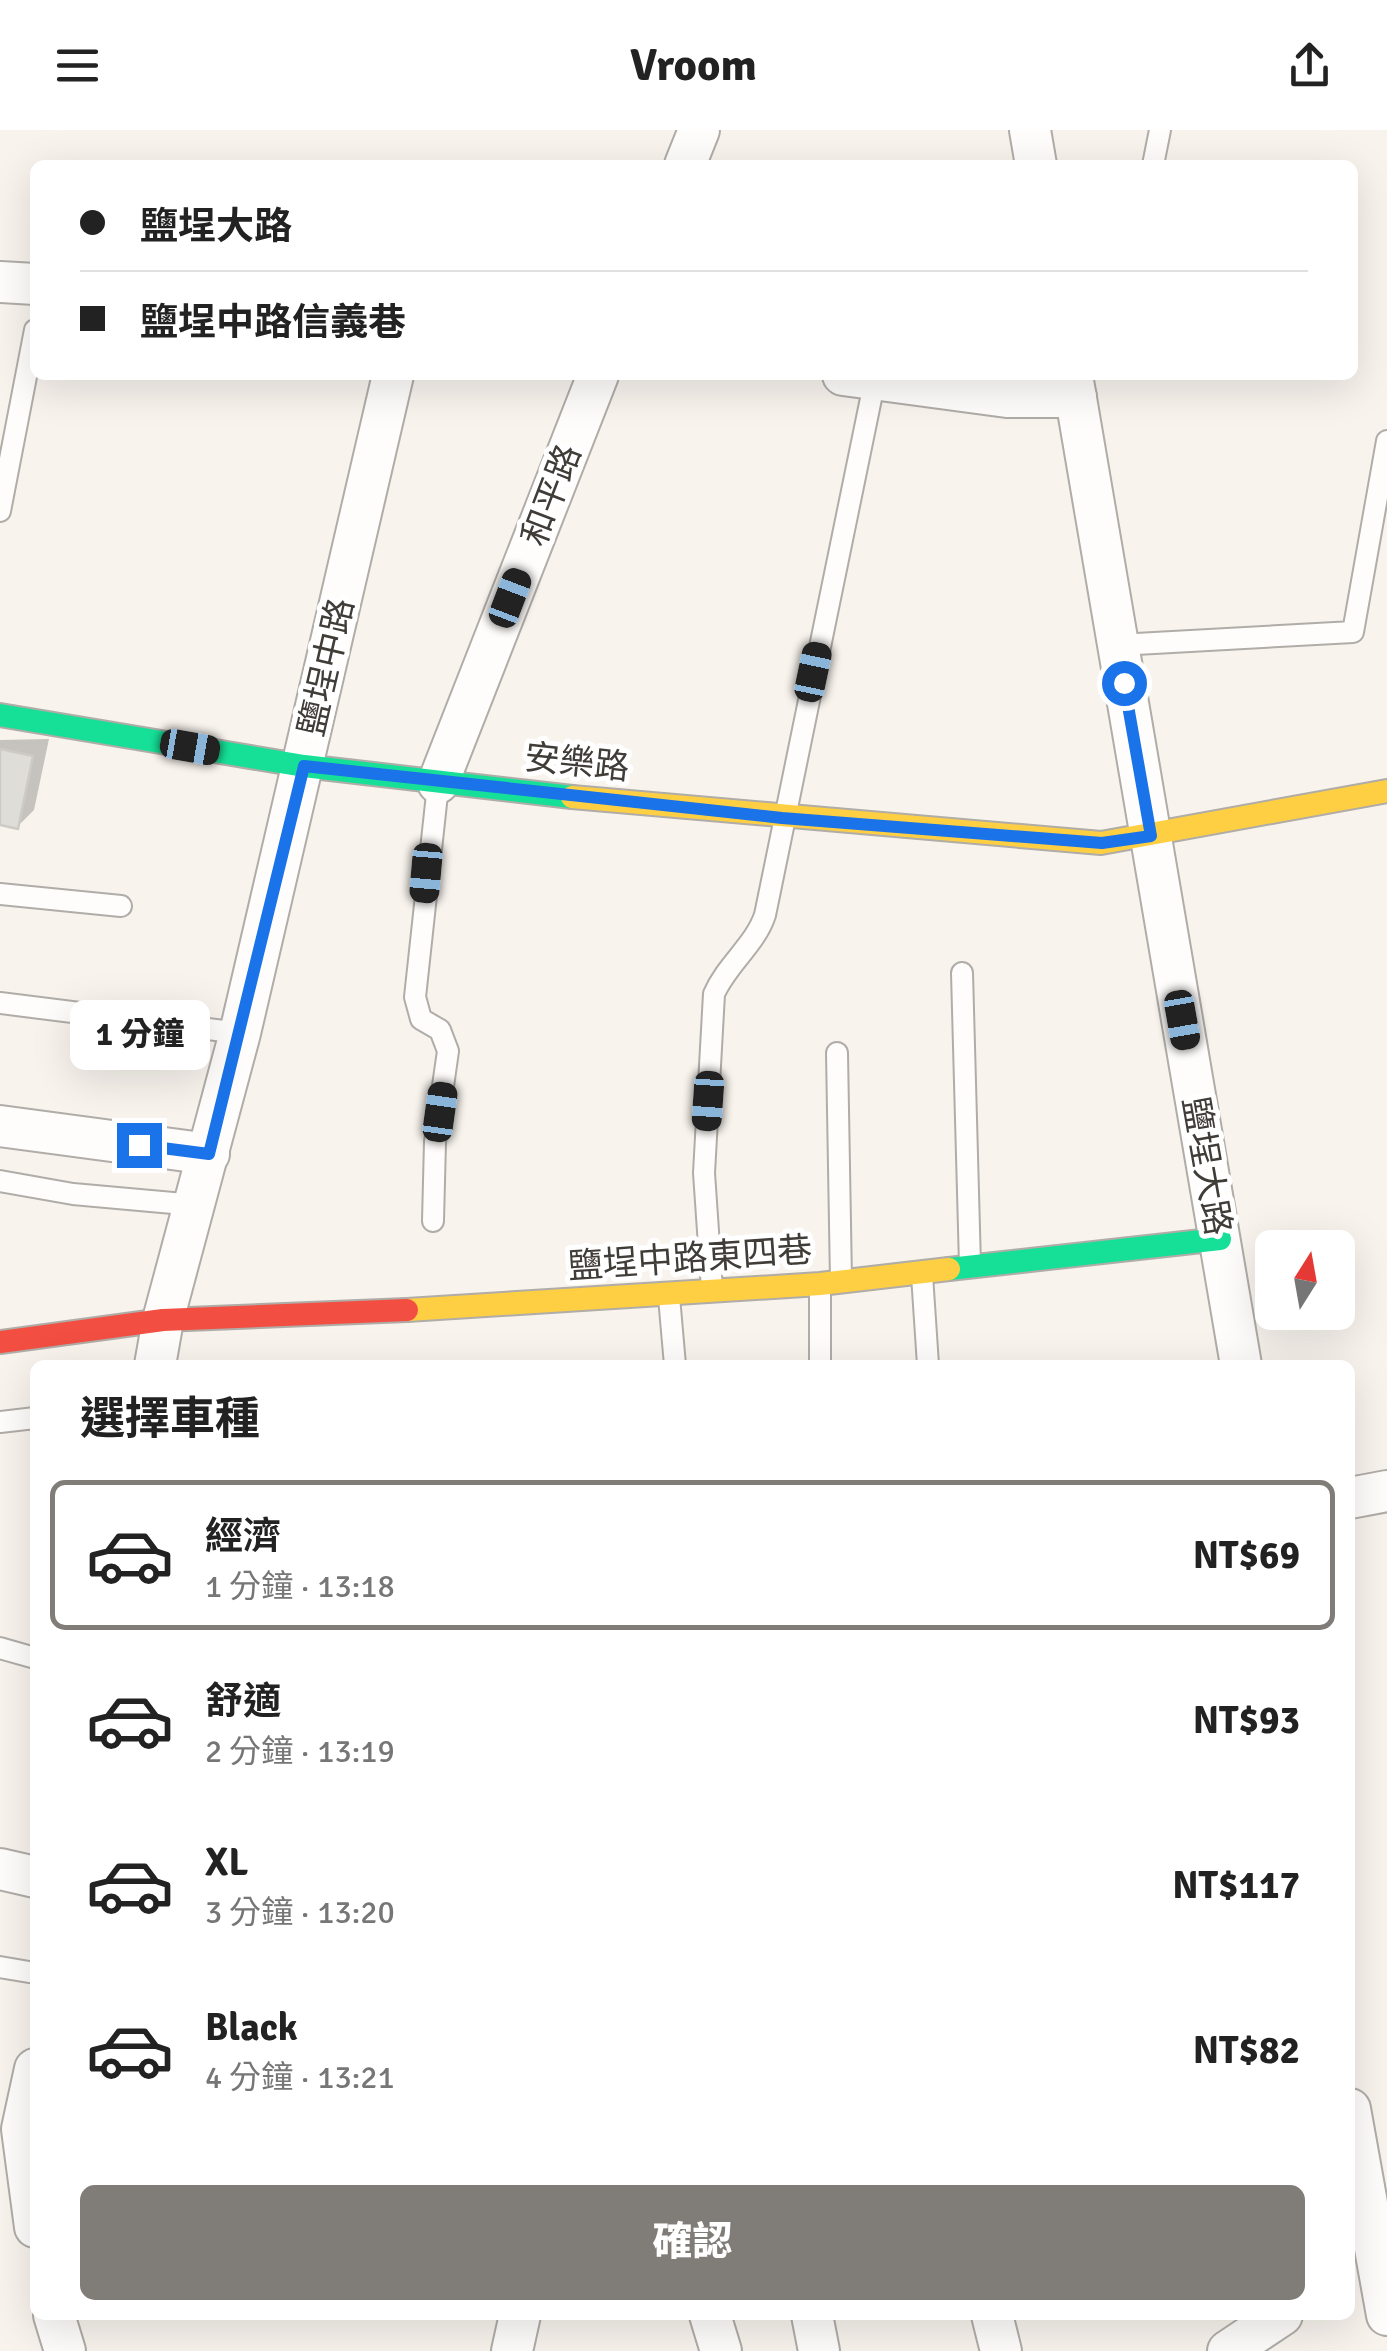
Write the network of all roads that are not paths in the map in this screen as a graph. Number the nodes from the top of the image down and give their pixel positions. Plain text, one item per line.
1 (700, 130) edge
2 (1030, 130) edge
3 (1160, 130) edge
4 (687, 160) edge
5 (1035, 160) edge
6 (1154, 160) edge
7 (0, 282) edge
8 (30, 284) edge
9 (30, 356) edge
10 (392, 380) edge
11 (596, 380) edge
12 (858, 380) edge
13 (881, 380) edge
14 (1079, 382) edge
15 (1387, 441) edge
16 (0, 511) edge
17 (1118, 645) junction
18 (0, 715) edge
19 (304, 766) junction
20 (438, 783) junction
21 (1387, 790) edge
22 (782, 818) junction
23 (1151, 836) junction
24 (0, 894) edge
25 (121, 906) dead end
26 (962, 972) dead end
27 (0, 1003) edge
28 (240, 1033) junction
29 (837, 1053) dead end
30 (0, 1126) edge
31 (209, 1154) junction
32 (0, 1181) edge
33 (195, 1205) junction
34 (433, 1221) dead end
35 (1220, 1239) junction
36 (970, 1267) junction
37 (922, 1272) junction
38 (831, 1283) junction
39 (712, 1291) junction
40 (669, 1294) junction
41 (163, 1320) junction
42 (0, 1342) edge
43 (156, 1360) edge
44 (676, 1360) edge
45 (821, 1360) edge
46 (928, 1360) edge
47 (1240, 1360) edge
48 (30, 1419) edge
49 (0, 1422) edge
50 (1387, 1491) edge
51 (1355, 1497) edge
52 (0, 1648) edge
53 (30, 1657) edge
54 (0, 1868) edge
55 (30, 1876) edge
56 (0, 1966) edge
57 (30, 1972) edge
58 (30, 2092) edge
59 (1355, 2169) edge
60 (21, 2208) edge
61 (1371, 2255) edge
62 (1387, 2315) edge
63 (56, 2320) edge
64 (519, 2320) edge
65 (712, 2320) edge
66 (813, 2320) edge
67 (993, 2320) edge
68 (1274, 2320) edge
69 (66, 2351) edge
70 (512, 2351) edge
71 (721, 2351) edge
72 (820, 2351) edge
73 (1001, 2351) edge
74 (1228, 2351) edge

1 - 4 street
2 - 5 street
3 - 6 lane
7 - 8 street
9 - 16 lane
10 - 19 street, 鹽埕中路
11 - 20 street, 和平路
12 - 22 lane
13 - 14 street
14 - 17 street, 鹽埕大路
15 - 17 lane
17 - 23 street, 鹽埕大路
18 - 19 street, 安樂路
19 - 20 street, 安樂路
19 - 28 street, 鹽埕中路
20 - 22 street, 安樂路
20 - 34 lane
21 - 23 street, 安樂路
22 - 23 street, 安樂路
22 - 39 lane
23 - 35 street, 鹽埕大路
24 - 25 lane
26 - 36 lane
27 - 28 lane
28 - 31 street, 鹽埕中路
29 - 38 lane
30 - 31 street
31 - 33 street, 鹽埕中路
32 - 33 lane
33 - 41 street, 鹽埕中路
35 - 36 street, 鹽埕中路東四巷
35 - 47 street, 鹽埕大路
36 - 37 street, 鹽埕中路東四巷
37 - 38 street, 鹽埕中路東四巷
37 - 46 lane
38 - 39 street, 鹽埕中路東四巷
38 - 45 lane
39 - 40 street, 鹽埕中路東四巷
40 - 41 street, 鹽埕中路東四巷
40 - 44 lane
41 - 42 street, 鹽埕中路東四巷
41 - 43 street, 鹽埕中路
48 - 49 lane
50 - 51 street
52 - 53 lane
54 - 55 street
56 - 57 lane
58 - 60 street
59 - 61 street
61 - 62 street
63 - 69 street
64 - 70 street
65 - 71 street
66 - 72 street
67 - 73 street
68 - 74 street

